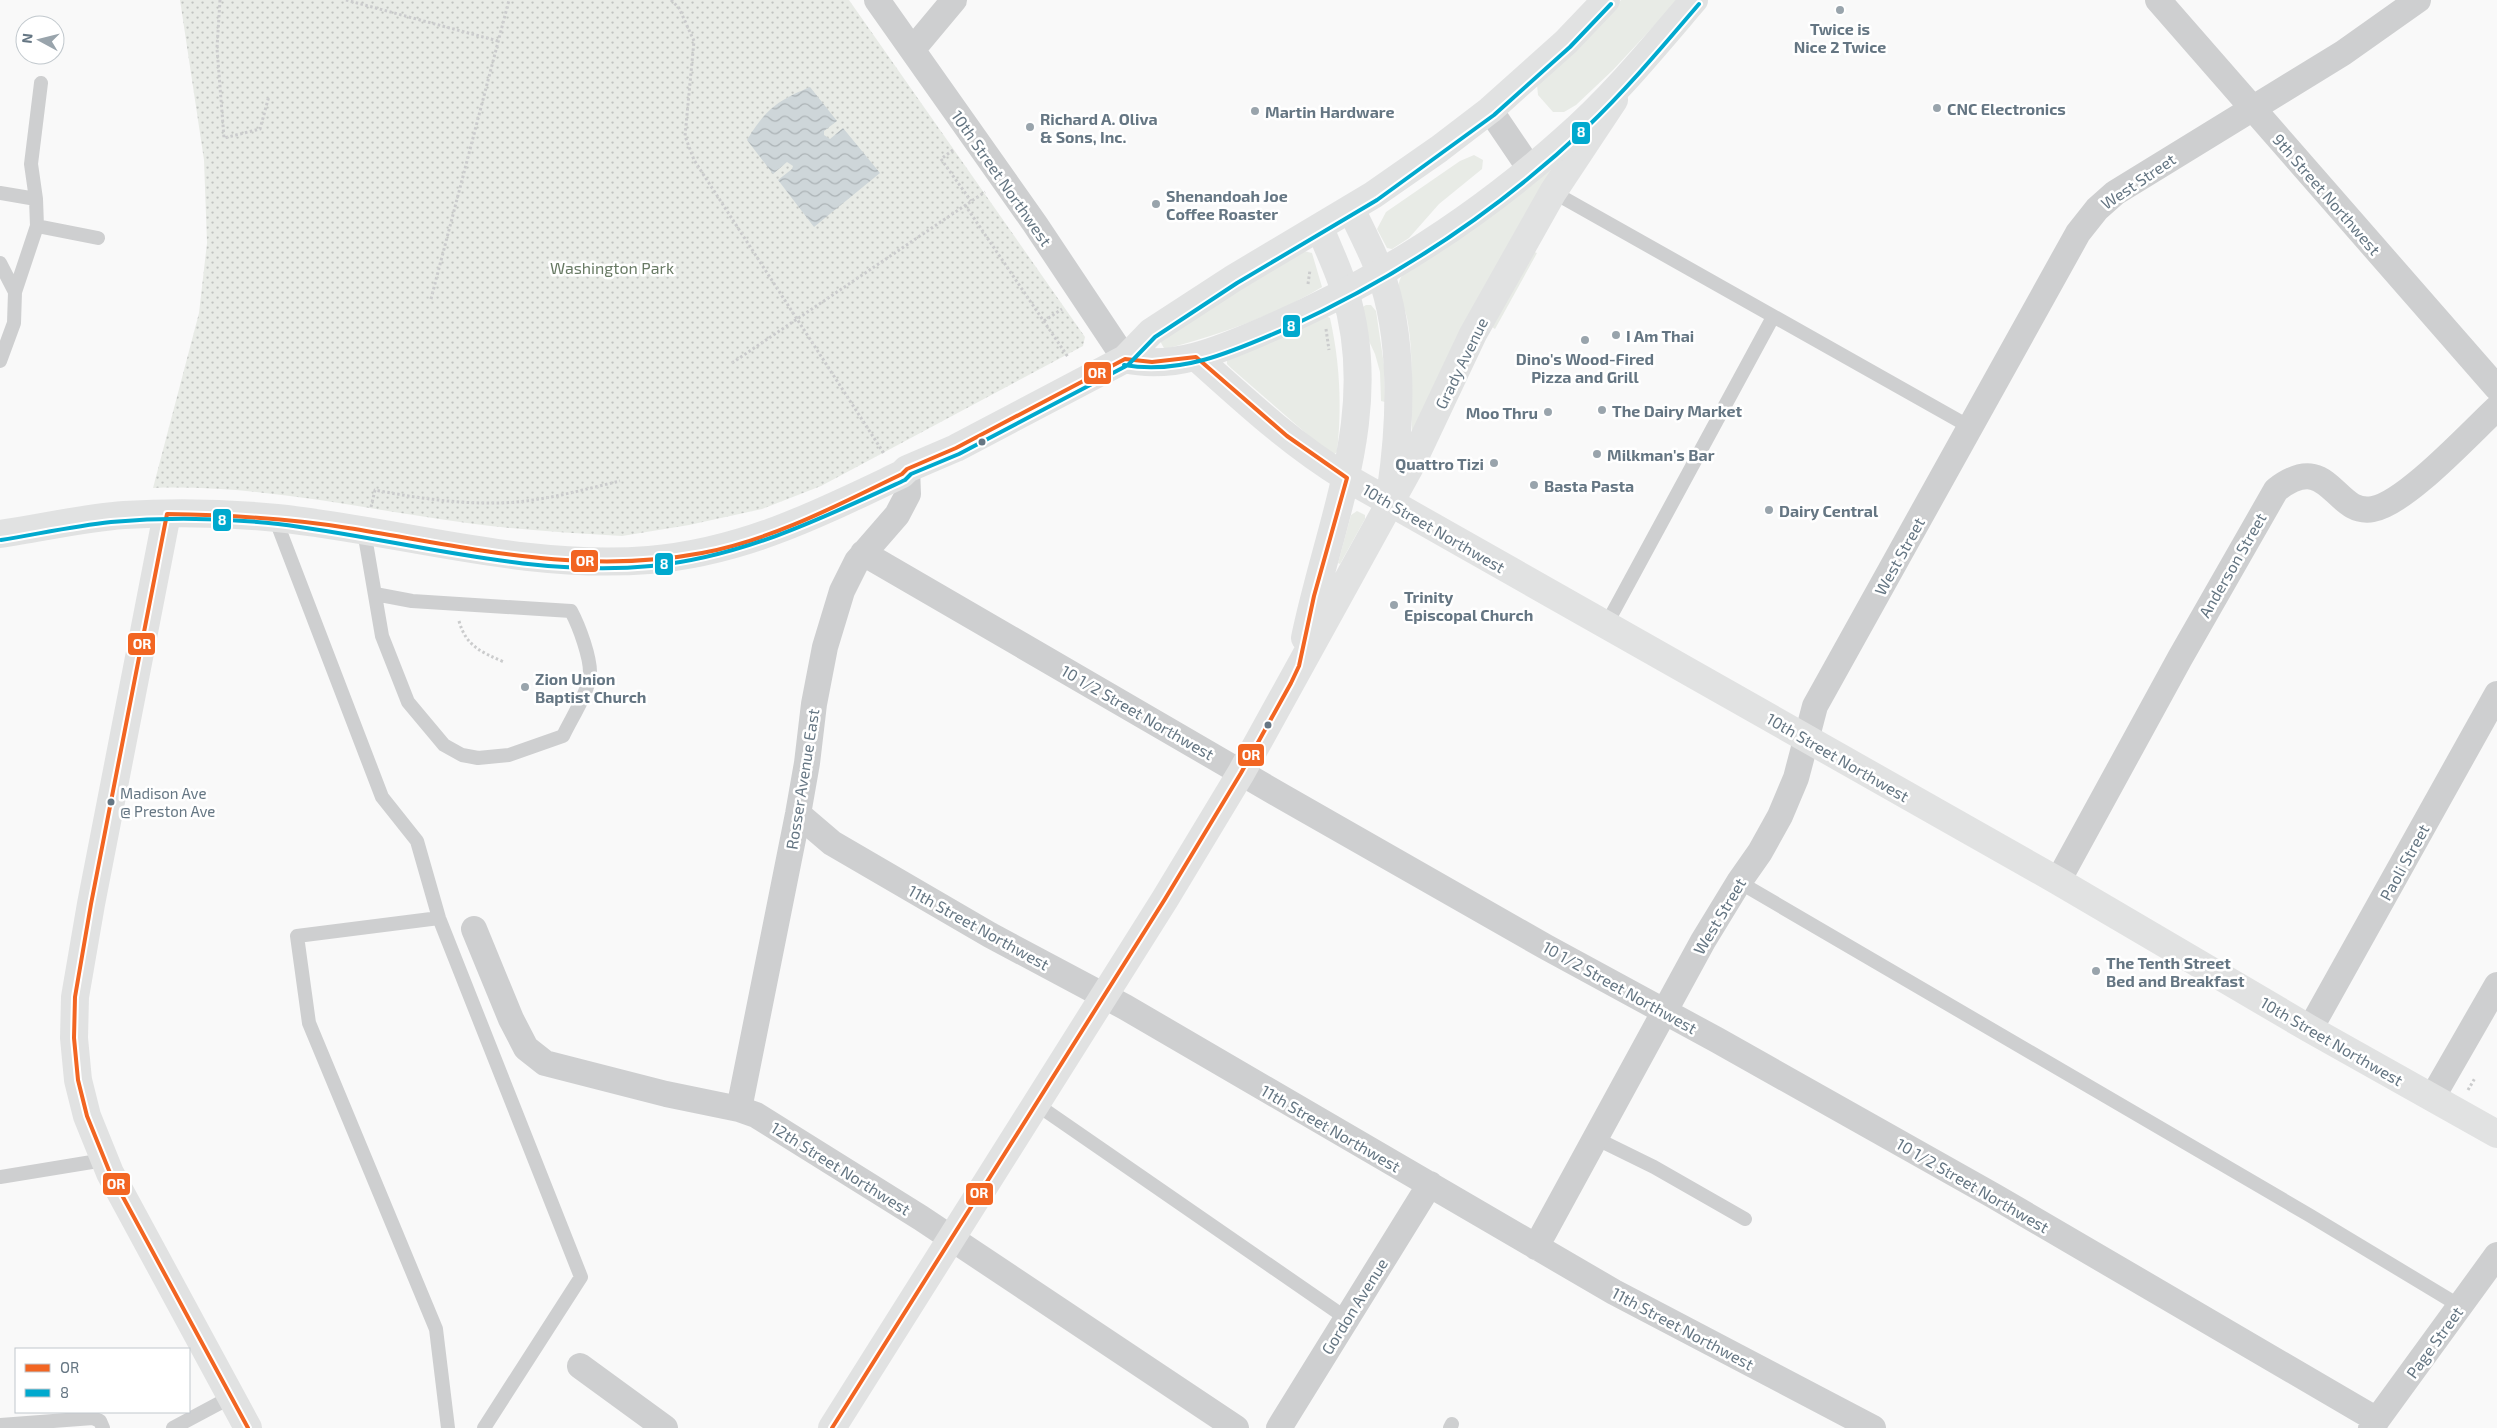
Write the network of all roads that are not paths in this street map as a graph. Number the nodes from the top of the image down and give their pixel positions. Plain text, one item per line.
1 (877, 0) edge
2 (954, 0) edge
3 (1606, 0) edge
4 (1694, 0) edge
5 (2158, 0) edge
6 (2418, 0) edge
7 (913, 49) junction
8 (1636, 68) junction
9 (41, 83) dead end
10 (2252, 108) junction
11 (1490, 110) junction
12 (1530, 169) junction
13 (0, 192) edge
14 (1554, 192) junction
15 (36, 198) junction
16 (1351, 209) junction
17 (37, 226) junction
18 (1320, 228) junction
19 (98, 238) dead end
20 (0, 264) edge
21 (1380, 273) junction
22 (15, 292) junction
23 (1346, 292) junction
24 (1773, 316) junction
25 (1196, 357) junction
26 (1125, 358) junction
27 (0, 361) edge
28 (2497, 388) edge
29 (2497, 408) edge
30 (1970, 427) junction
31 (897, 463) junction
32 (1347, 478) junction
33 (1389, 503) junction
34 (167, 514) junction
35 (275, 518) junction
36 (367, 521) junction
37 (0, 534) edge
38 (863, 553) junction
39 (375, 594) junction
40 (1606, 626) junction
41 (1299, 666) junction
42 (2497, 694) edge
43 (1805, 738) junction
44 (1242, 773) junction
45 (798, 814) junction
46 (2058, 881) junction
47 (1739, 882) junction
48 (439, 918) junction
49 (474, 929) dead end
50 (2497, 985) edge
51 (1104, 996) junction
52 (1665, 1011) junction
53 (2310, 1029) junction
54 (2432, 1098) junction
55 (1036, 1104) junction
56 (739, 1109) junction
57 (2497, 1134) edge
58 (1596, 1139) junction
59 (104, 1160) junction
60 (0, 1177) edge
61 (1430, 1184) junction
62 (1745, 1219) dead end
63 (952, 1238) junction
64 (1536, 1247) junction
65 (2497, 1255) edge
66 (2460, 1306) junction
67 (1346, 1318) junction
68 (580, 1366) dead end
69 (231, 1397) junction
70 (2374, 1424) edge
71 (0, 1425) edge
72 (103, 1428) edge
73 (173, 1428) edge
74 (248, 1428) edge
75 (448, 1428) edge
76 (484, 1428) edge
77 (665, 1428) edge
78 (832, 1428) edge
79 (1236, 1428) edge
80 (1279, 1428) edge
81 (1873, 1428) edge

1 - 7 street, 10th Street Northwest
2 - 7 street
3 - 11 main road
4 - 8 main road
5 - 10 street, 9th Street Northwest
6 - 10 street, West Street
7 - 26 street, 10th Street Northwest
8 - 12 main road
8 - 14 main road, Grady Avenue
9 - 15 lane
10 - 28 street, 9th Street Northwest
10 - 30 street, West Street
11 - 12 street
11 - 16 main road
12 - 21 main road
13 - 15 lane
14 - 24 lane
14 - 33 main road, Grady Avenue
15 - 17 lane
16 - 18 main road
16 - 21 main road
17 - 19 lane
17 - 22 lane
18 - 23 main road, Grady Avenue
18 - 26 main road
20 - 22 lane
21 - 23 main road
21 - 33 main road
22 - 27 lane
23 - 25 main road
23 - 32 main road, Grady Avenue
24 - 30 lane
24 - 40 lane
25 - 26 main road
25 - 32 main road, 10th Street Northwest
26 - 31 main road
29 - 46 street, Anderson Street
30 - 43 street, West Street
31 - 36 main road
31 - 38 street, Rosser Avenue East
32 - 33 main road, 10th Street Northwest
32 - 41 main road, Grady Avenue
33 - 40 main road, 10th Street Northwest
33 - 41 main road, Grady Avenue
34 - 35 main road
34 - 37 main road
34 - 59 main road
35 - 36 main road
35 - 48 lane
36 - 39 lane
38 - 44 street, 10 1/2 Street Northwest
38 - 45 street, Rosser Avenue East
39 - 39 lane
40 - 43 main road, 10th Street Northwest
41 - 44 main road, Grady Avenue
42 - 53 street, Paoli Street
43 - 46 main road, 10th Street Northwest
43 - 47 street, West Street
44 - 51 main road, Grady Avenue
44 - 52 street, 10 1/2 Street Northwest
45 - 51 street, 11th Street Northwest
45 - 56 street, Rosser Avenue East
46 - 53 main road, 10th Street Northwest
47 - 52 street, West Street
47 - 66 lane
48 - 75 lane
48 - 76 lane
49 - 56 street, 12th Street Northwest
50 - 54 street
51 - 55 main road, Grady Avenue
51 - 61 street, 11th Street Northwest
52 - 58 street, West Street
52 - 70 street, 10 1/2 Street Northwest
53 - 54 main road, 10th Street Northwest
54 - 57 main road, 10th Street Northwest
55 - 63 main road, Grady Avenue
55 - 67 lane
56 - 63 street, 12th Street Northwest
58 - 62 lane
58 - 64 street, West Street
59 - 60 lane
59 - 69 main road
61 - 64 street, 11th Street Northwest
61 - 67 street, Gordon Avenue
63 - 78 main road, Grady Avenue
63 - 79 street, 12th Street Northwest
64 - 81 street, 11th Street Northwest
65 - 66 street, Page Street
66 - 70 street, Page Street
67 - 80 street, Gordon Avenue
68 - 77 street
69 - 73 lane
69 - 74 main road
71 - 72 lane

